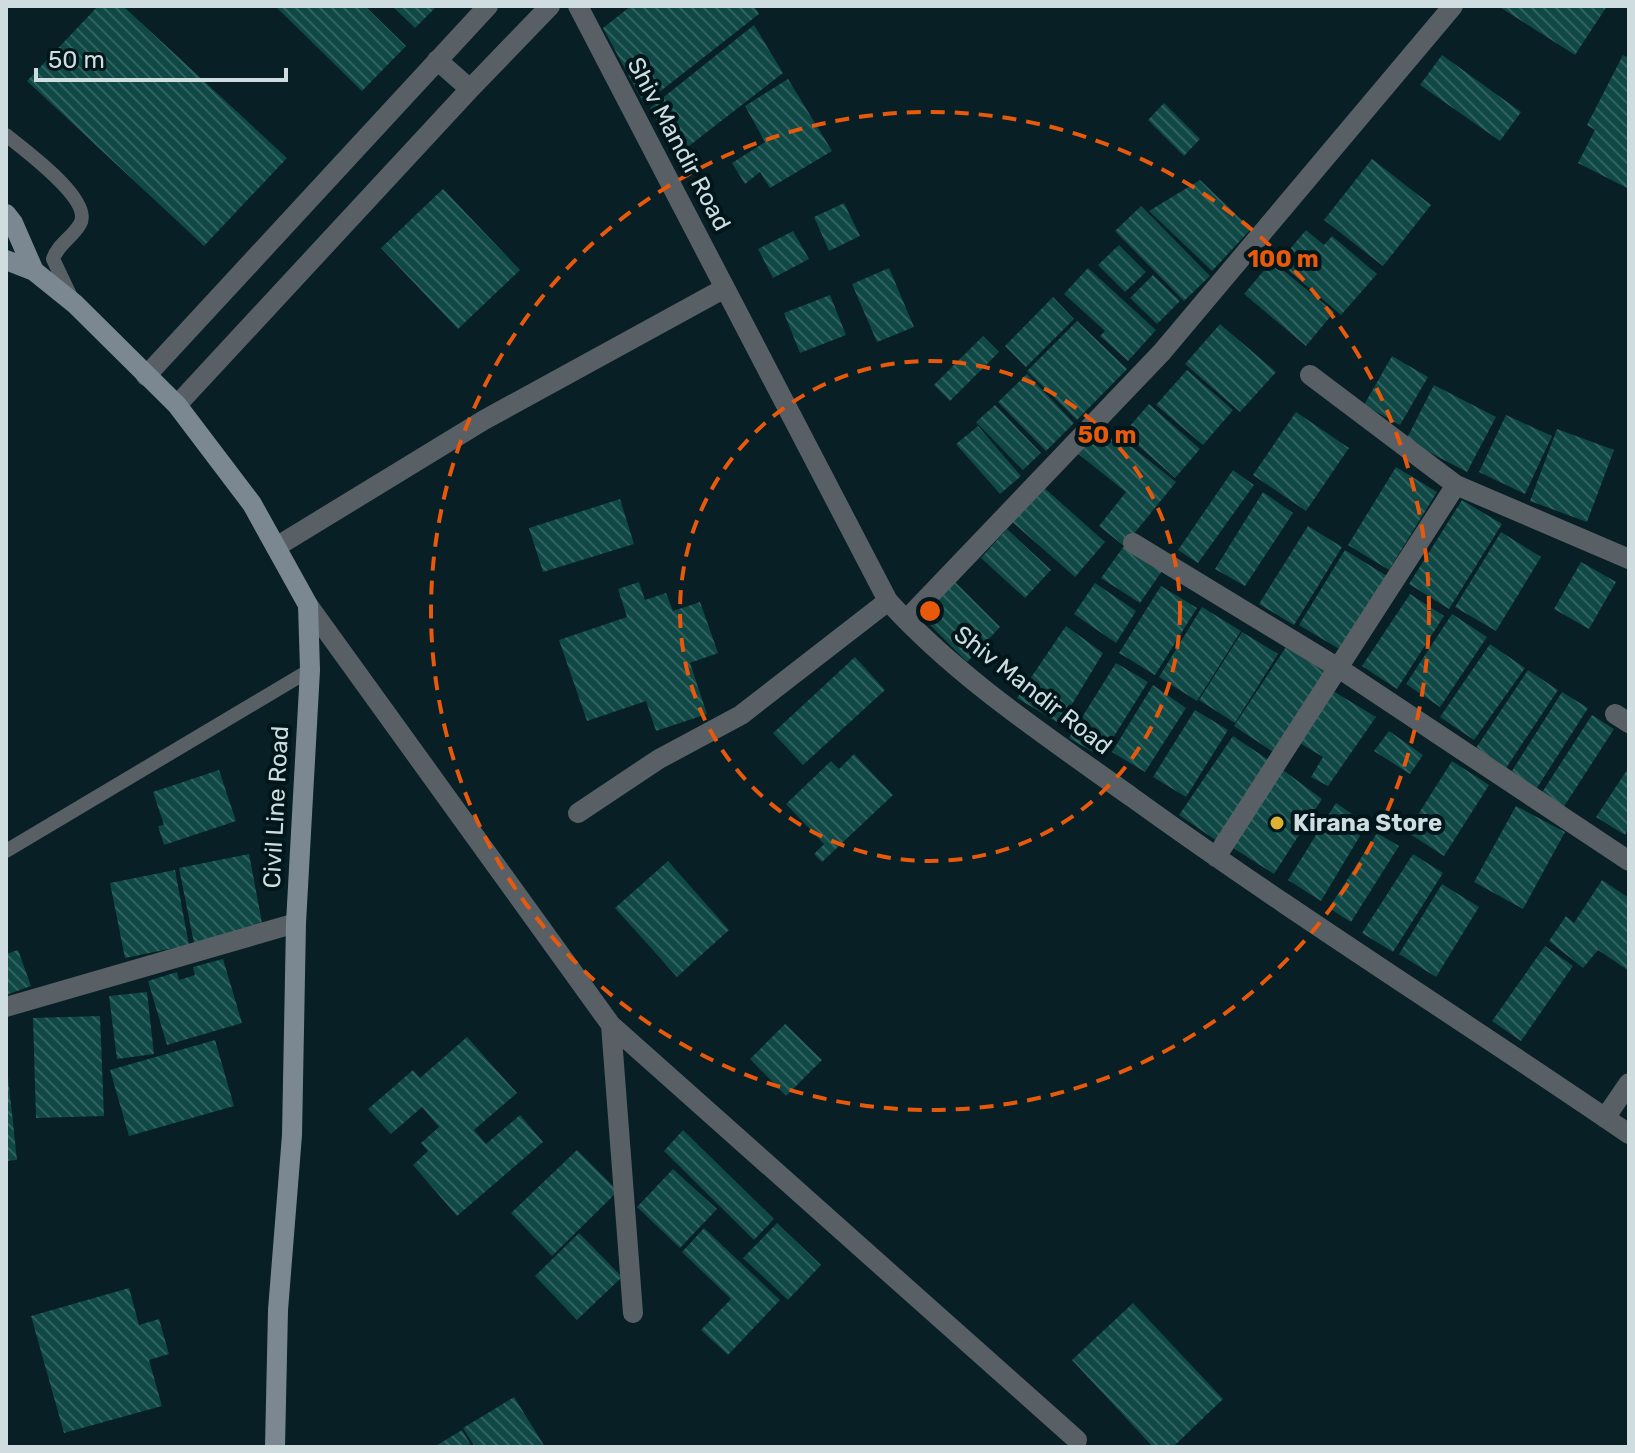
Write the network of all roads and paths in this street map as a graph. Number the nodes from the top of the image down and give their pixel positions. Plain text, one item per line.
1 (488, 6) edge
2 (550, 6) edge
3 (578, 6) edge
4 (1453, 6) edge
5 (437, 60) junction
6 (470, 89) junction
7 (6, 135) edge
8 (6, 214) edge
9 (6, 260) edge
10 (34, 271) junction
11 (725, 288) junction
12 (75, 304) junction
13 (1310, 375) dead end
14 (146, 376) junction
15 (177, 405) junction
16 (1456, 485) junction
17 (1133, 543) dead end
18 (276, 547) junction
19 (1629, 559) edge
20 (888, 601) junction
21 (308, 605) junction
22 (906, 620) junction
23 (1340, 669) junction
24 (310, 670) junction
25 (578, 813) dead end
26 (6, 851) edge
27 (1216, 857) junction
28 (1629, 861) edge
29 (296, 923) junction
30 (6, 1007) edge
31 (611, 1025) junction
32 (1629, 1083) edge
33 (1605, 1118) junction
34 (1629, 1134) edge
35 (633, 1313) dead end
36 (1077, 1440) dead end
37 (275, 1447) edge

1 - 5 street
2 - 6 street
3 - 11 street, Shiv Mandir Road
4 - 22 street
5 - 6 street
5 - 14 street
6 - 15 street
7 - 12 lane
8 - 10 street
9 - 10 street
10 - 12 street, Civil Line Road
11 - 18 street
11 - 20 street, Shiv Mandir Road
12 - 14 street, Civil Line Road
13 - 16 street
14 - 15 street, Civil Line Road
15 - 18 street, Civil Line Road
16 - 19 street
16 - 23 street
17 - 23 street
18 - 21 street, Civil Line Road
20 - 22 street, Shiv Mandir Road
20 - 25 street
21 - 24 street, Civil Line Road
21 - 31 street
22 - 27 street, Shiv Mandir Road
23 - 27 street
23 - 28 street
24 - 26 lane
24 - 29 street, Civil Line Road
27 - 33 street, Shiv Mandir Road
29 - 30 street
29 - 37 street, Civil Line Road
31 - 35 street
31 - 36 street
32 - 33 street
33 - 34 street, Shiv Mandir Road

